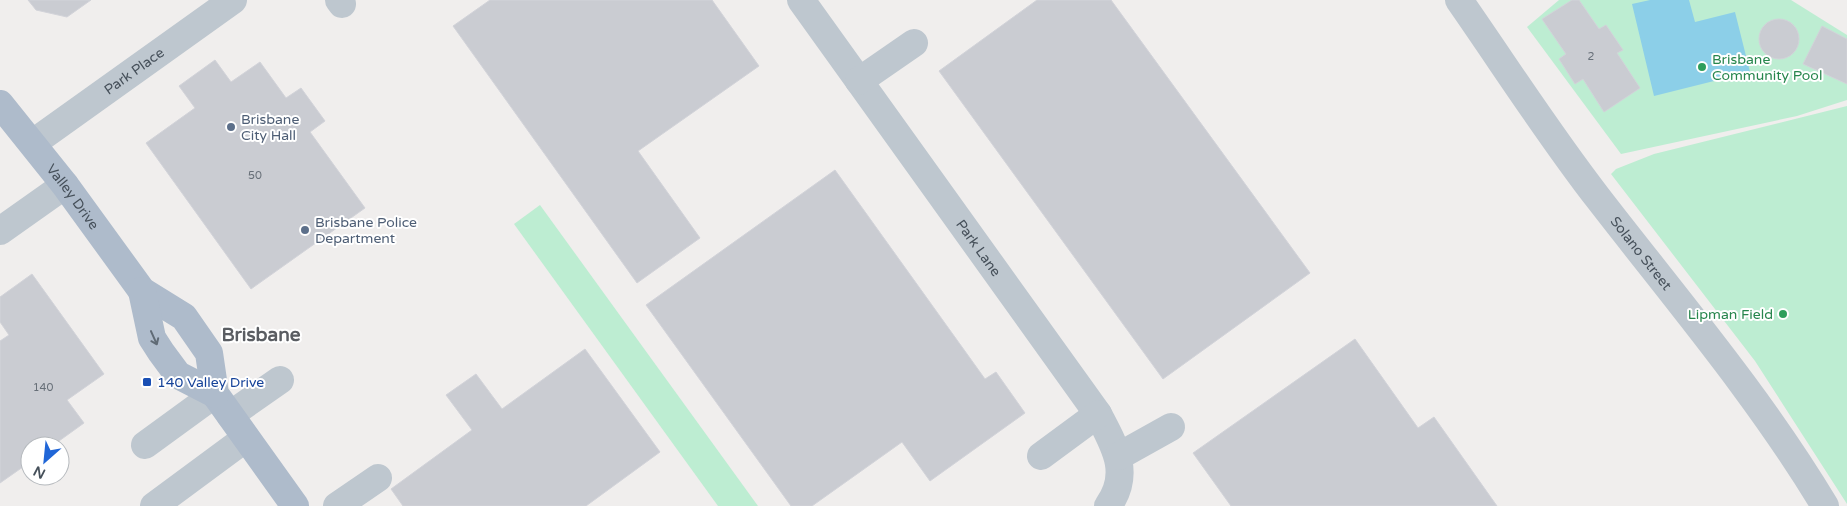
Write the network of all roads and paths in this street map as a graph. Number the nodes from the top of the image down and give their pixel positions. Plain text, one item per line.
1 (801, 0) edge
2 (1459, 0) edge
3 (229, 1) edge
4 (914, 43) dead end
5 (859, 81) junction
6 (0, 104) edge
7 (33, 143) junction
8 (65, 185) junction
9 (0, 232) edge
10 (142, 292) junction
11 (280, 380) dead end
12 (223, 404) junction
13 (1098, 414) junction
14 (1171, 427) dead end
15 (246, 438) junction
16 (146, 444) dead end
17 (1041, 456) dead end
18 (1119, 456) junction
19 (378, 478) dead end
20 (154, 506) edge
21 (295, 506) edge
22 (337, 506) edge
23 (1108, 506) edge
24 (1825, 506) edge

1 - 5 street, Park Lane
2 - 24 street, Solano Street
3 - 7 street, Park Place
4 - 5 street
5 - 13 street, Park Lane
6 - 7 main road, Valley Drive
7 - 8 main road, Valley Drive
8 - 9 street
8 - 10 main road, Valley Drive
10 - 12 main road, Valley Drive
10 -> 12 main road, Valley Drive
11 - 12 street
12 - 15 main road, Valley Drive
12 - 16 street
13 - 17 street
13 - 18 street, Park Lane
14 - 18 street
15 - 20 street
15 - 21 main road, Valley Drive
18 - 23 street, Park Lane
19 - 22 street

